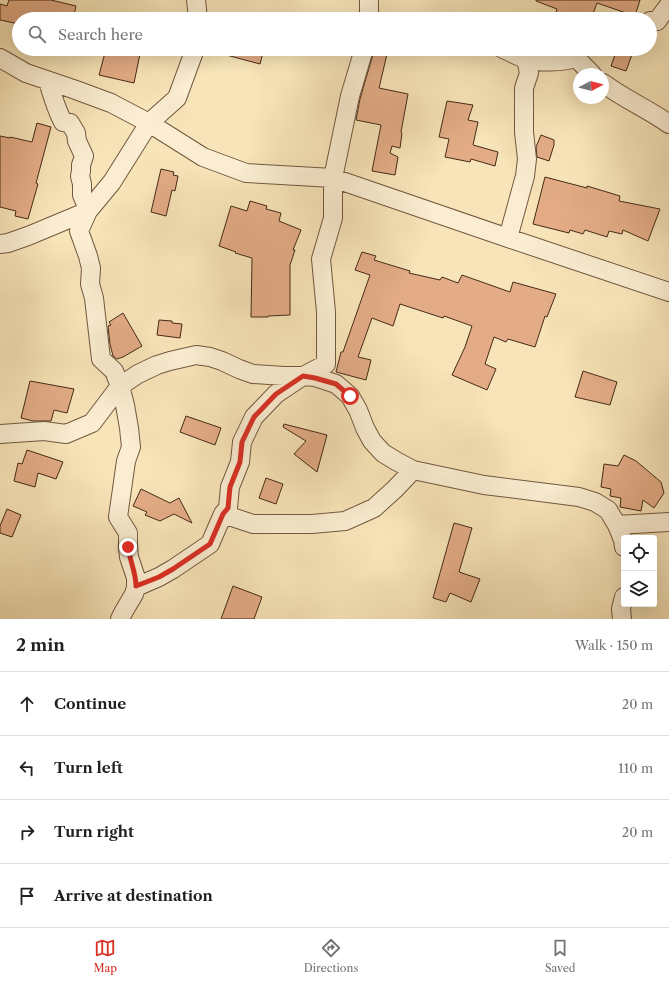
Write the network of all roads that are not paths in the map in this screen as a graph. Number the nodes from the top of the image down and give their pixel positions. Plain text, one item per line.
1 (196, 0) edge
2 (369, 0) edge
3 (669, 5) edge
4 (197, 12) edge
5 (369, 12) edge
6 (657, 21) edge
7 (192, 56) edge
8 (362, 56) edge
9 (519, 56) edge
10 (578, 56) edge
11 (583, 56) edge
12 (0, 58) edge
13 (526, 59) junction
14 (589, 68) edge
15 (48, 81) junction
16 (609, 87) edge
17 (149, 123) junction
18 (669, 124) edge
19 (333, 178) junction
20 (88, 211) junction
21 (508, 238) junction
22 (0, 244) edge
23 (669, 292) edge
24 (303, 376) junction
25 (120, 386) junction
26 (0, 434) edge
27 (413, 470) junction
28 (223, 514) junction
29 (669, 522) edge
30 (617, 525) junction
31 (621, 535) edge
32 (136, 586) junction
33 (621, 607) edge
34 (120, 619) edge
35 (622, 619) edge

1 - 4 street
2 - 5 street
3 - 6 street
7 - 17 street
8 - 19 street
9 - 13 street
10 - 13 street
11 - 14 street
12 - 15 street
13 - 21 street
15 - 17 street
15 - 20 street
16 - 18 street
17 - 19 street
17 - 20 street
19 - 21 street
19 - 24 street
20 - 22 street
20 - 25 street
21 - 23 street
24 - 25 street
24 - 27 street
24 - 28 street
25 - 26 street
25 - 32 street
27 - 28 street
27 - 30 street
28 - 32 street
29 - 30 street
30 - 31 street
32 - 34 street
33 - 35 street

